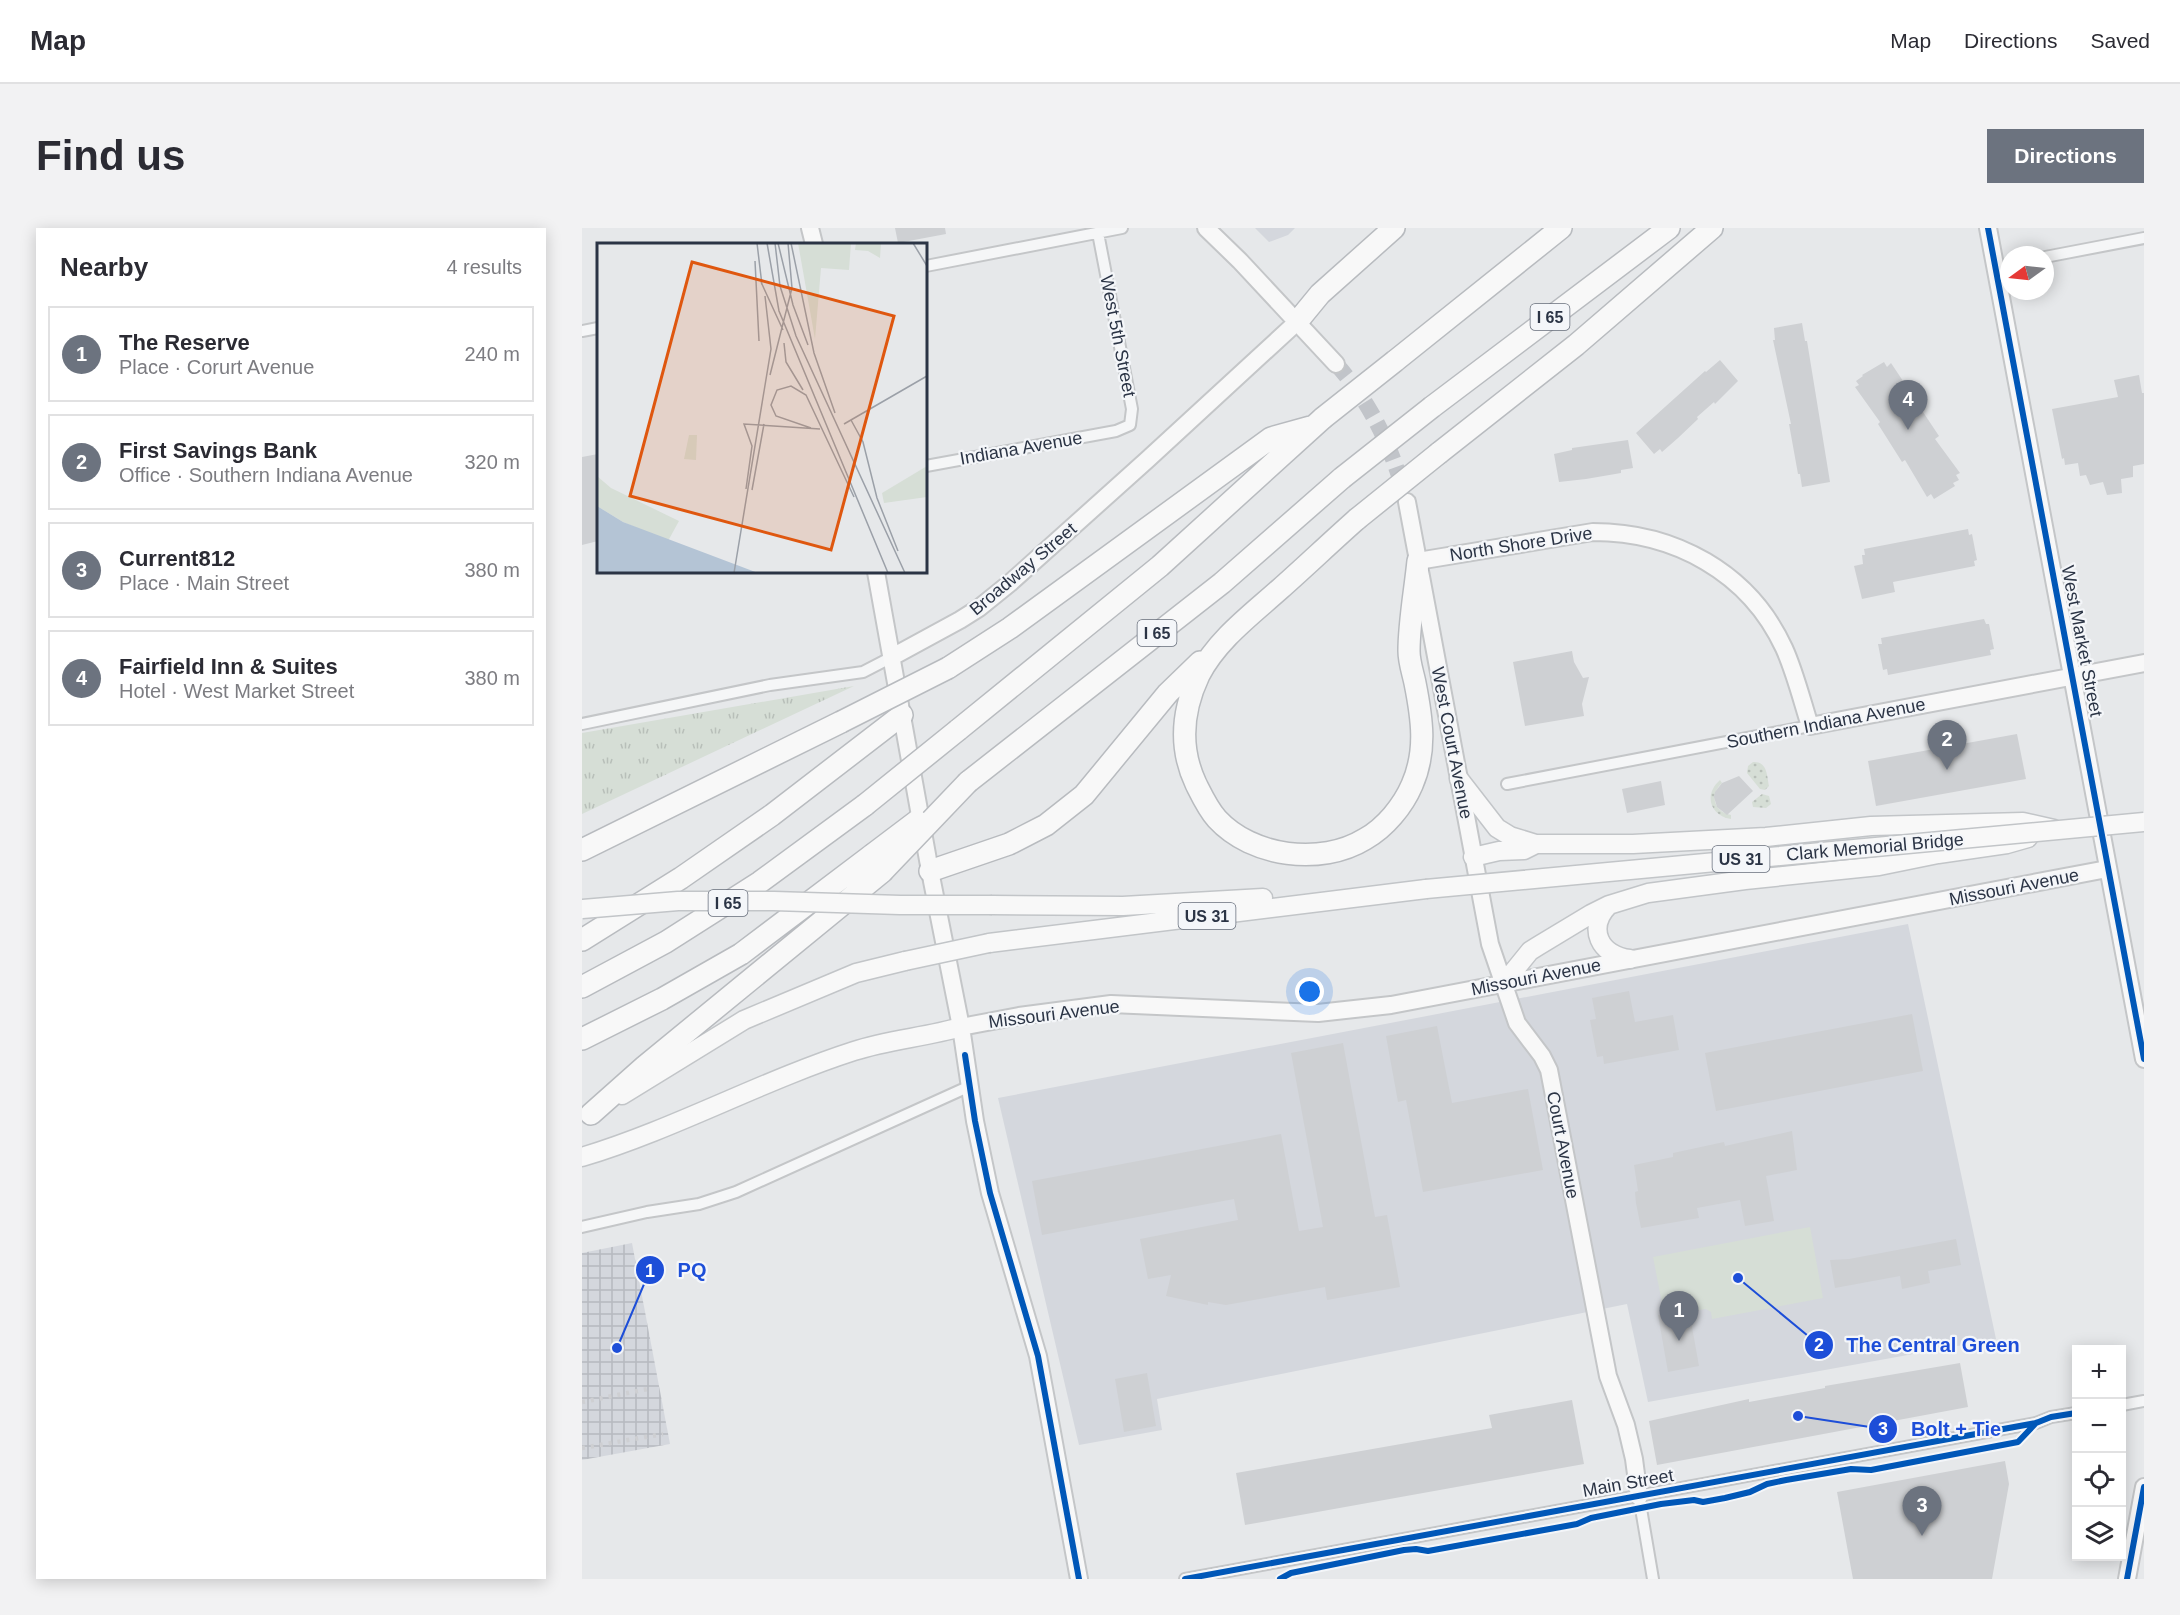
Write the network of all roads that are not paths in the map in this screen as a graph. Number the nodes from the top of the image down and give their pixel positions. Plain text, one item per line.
1 (810, 228) edge
2 (1122, 228) edge
3 (1206, 228) edge
4 (1394, 228) edge
5 (1561, 228) edge
6 (1669, 228) edge
7 (1712, 228) edge
8 (1988, 228) edge
9 (1098, 233) junction
10 (2144, 238) edge
11 (814, 243) edge
12 (2054, 255) edge
13 (2000, 261) edge
14 (927, 266) edge
15 (2008, 300) edge
16 (1297, 322) junction
17 (597, 328) edge
18 (582, 331) edge
19 (1336, 364) tunnel mouth
20 (1319, 421) junction
21 (1116, 431) joint
22 (927, 465) edge
23 (1407, 502) tunnel mouth
24 (1418, 561) junction
25 (876, 573) edge
26 (1248, 617) junction
27 (892, 657) junction
28 (2144, 663) edge
29 (2073, 676) junction
30 (902, 715) junction
31 (582, 724) edge
32 (1810, 726) junction
33 (1459, 779) junction
34 (1507, 784) dead end
35 (2144, 822) edge
36 (2056, 830) junction
37 (1536, 844) junction
38 (582, 850) edge
39 (1473, 856) junction
40 (877, 863) junction
41 (2107, 869) junction
42 (930, 871) junction
43 (1426, 889) junction
44 (1609, 905) junction
45 (582, 909) edge
46 (582, 940) edge
47 (1630, 959) junction
48 (1504, 983) junction
49 (582, 987) edge
50 (961, 1028) junction
51 (582, 1039) edge
52 (2144, 1059) edge
53 (970, 1086) junction
54 (586, 1116) edge
55 (582, 1157) edge
56 (582, 1227) edge
57 (2144, 1401) edge
58 (2126, 1404) edge
59 (2072, 1414) edge
60 (2144, 1487) edge
61 (1639, 1497) junction
62 (1079, 1579) edge
63 (1185, 1579) edge
64 (1653, 1579) edge
65 (2127, 1579) edge

1 - 11 street
2 - 9 street
3 - 16 street
4 - 16 highway
5 - 20 highway, I 65, bridge
6 - 40 highway, I 65, bridge
7 - 26 highway, bridge
8 - 13 street, West Market Street
9 - 14 street
9 - 21 street, West 5th Street
10 - 12 street
15 - 29 street, West Market Street
16 - 19 street
16 - 27 street, Broadway Street
17 - 18 street
20 - 38 highway, bridge
20 - 49 highway, I 65, bridge
21 - 22 street, Indiana Avenue
23 - 24 street, West Court Avenue
24 - 26 highway
24 - 32 street, North Shore Drive
24 - 33 street, West Court Avenue
25 - 27 street
26 - 42 highway
27 - 30 street
27 - 31 street, Broadway Street
28 - 29 street, Southern Indiana Avenue
29 - 32 street, Southern Indiana Avenue
29 - 41 street, West Market Street
30 - 42 street
30 - 46 highway
32 - 34 street, Southern Indiana Avenue
33 - 37 main road
33 - 39 street, West Court Avenue
35 - 36 main road, Clark Memorial Bridge / US 31, bridge
36 - 37 main road
36 - 43 main road, Clark Memorial Bridge / US 31, bridge
36 - 44 main road, bridge
37 - 39 main road
39 - 48 street, West Court Avenue
40 - 51 highway, I 65
40 - 54 highway
41 - 47 street, Missouri Avenue
41 - 52 street, West Market Street
42 - 50 street
43 - 45 main road, US 31, bridge
43 - 54 main road, US 31, bridge
44 - 47 main road
44 - 48 main road
47 - 48 street, Missouri Avenue
48 - 50 street, Missouri Avenue
48 - 61 street, Court Avenue
50 - 53 street
50 - 55 main road
53 - 56 street
53 - 62 street
57 - 58 street
59 - 61 street, Main Street
60 - 65 street
61 - 63 street, Main Street
61 - 64 street

